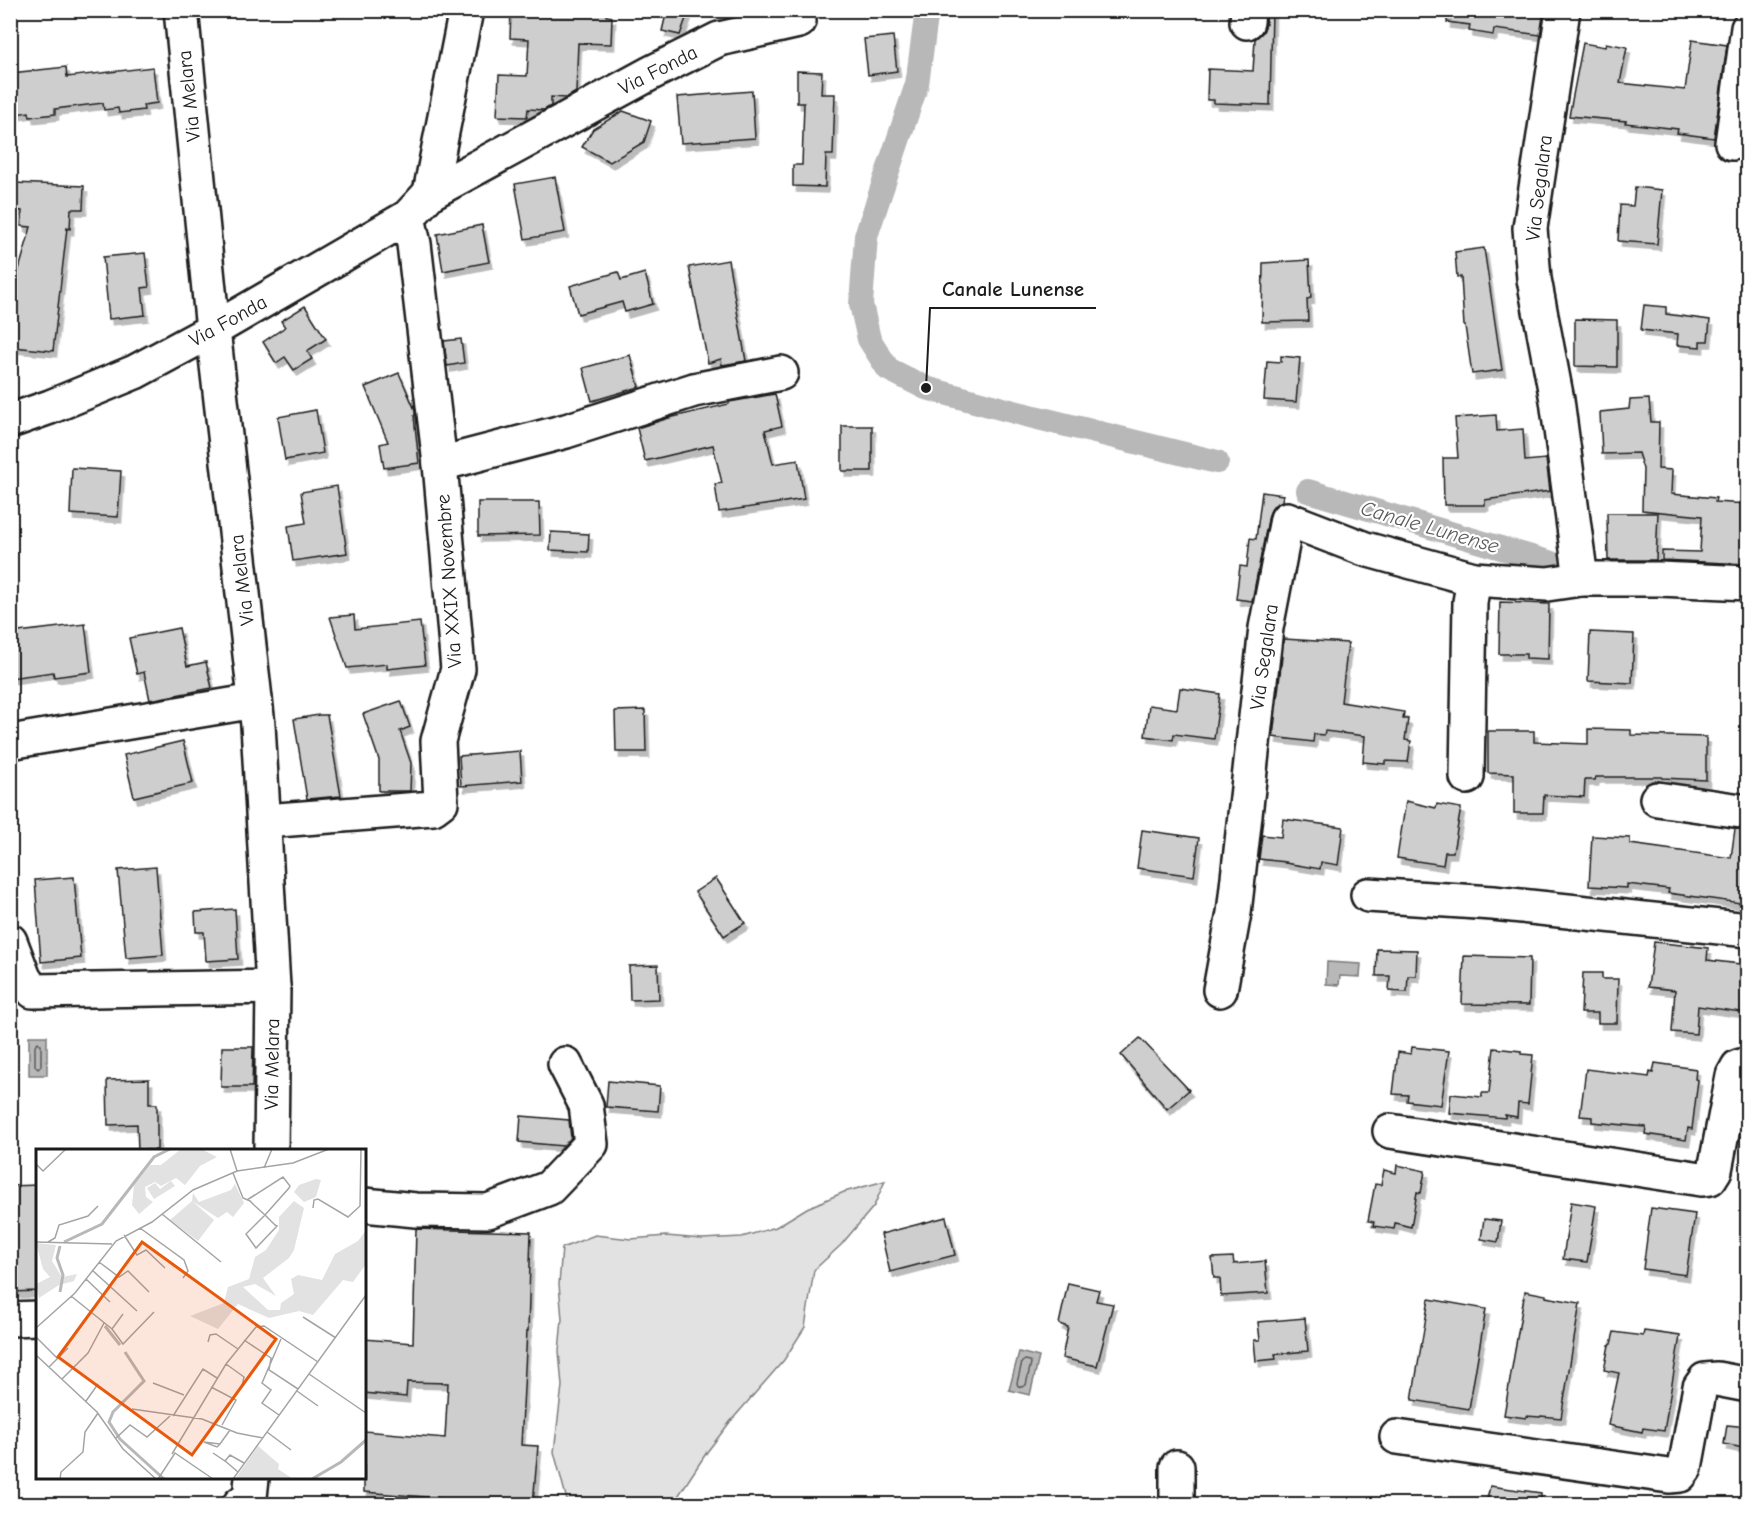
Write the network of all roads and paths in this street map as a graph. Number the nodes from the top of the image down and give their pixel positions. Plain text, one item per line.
1 (180, 10) edge
2 (466, 10) edge
3 (1563, 10) edge
4 (799, 21) dead end
5 (1748, 28) edge
6 (1731, 142) dead end
7 (430, 193) junction
8 (408, 217) junction
9 (213, 330) junction
10 (782, 373) dead end
11 (10, 421) edge
12 (440, 464) junction
13 (1474, 579) junction
14 (1581, 579) junction
15 (1748, 583) edge
16 (255, 701) junction
17 (10, 742) edge
18 (1467, 777) dead end
19 (1657, 799) dead end
20 (1748, 812) edge
21 (265, 821) junction
22 (1368, 895) dead end
23 (1748, 930) edge
24 (10, 941) edge
25 (273, 987) junction
26 (1220, 990) dead end
27 (566, 1064) dead end
28 (1748, 1064) edge
29 (1390, 1131) dead end
30 (271, 1149) edge
31 (366, 1205) edge
32 (36, 1318) edge
33 (10, 1319) edge
34 (1748, 1385) edge
35 (1397, 1437) dead end
36 (1177, 1467) dead end
37 (252, 1479) edge
38 (240, 1504) edge
39 (1177, 1504) edge

1 - 9 street, Via Melara
2 - 7 street
3 - 14 street, Via Segalara
4 - 7 street, Via Fonda
5 - 6 street
7 - 8 street, Via Fonda
8 - 9 street, Via Fonda
8 - 12 street, Via XXIX Novembre
9 - 11 street, Via Fonda
9 - 16 street, Via Melara
10 - 12 street
12 - 21 street, Via XXIX Novembre
13 - 14 street, Via Segalara
13 - 18 street
13 - 26 street, Via Segalara
14 - 15 street, Via Segalara
16 - 17 street
16 - 21 street, Via Melara
19 - 20 street
21 - 25 street, Via Melara
22 - 23 street
24 - 25 street
25 - 30 street, Via Melara
27 - 31 street
28 - 29 street
32 - 33 street
34 - 35 street
36 - 39 street
37 - 38 street

